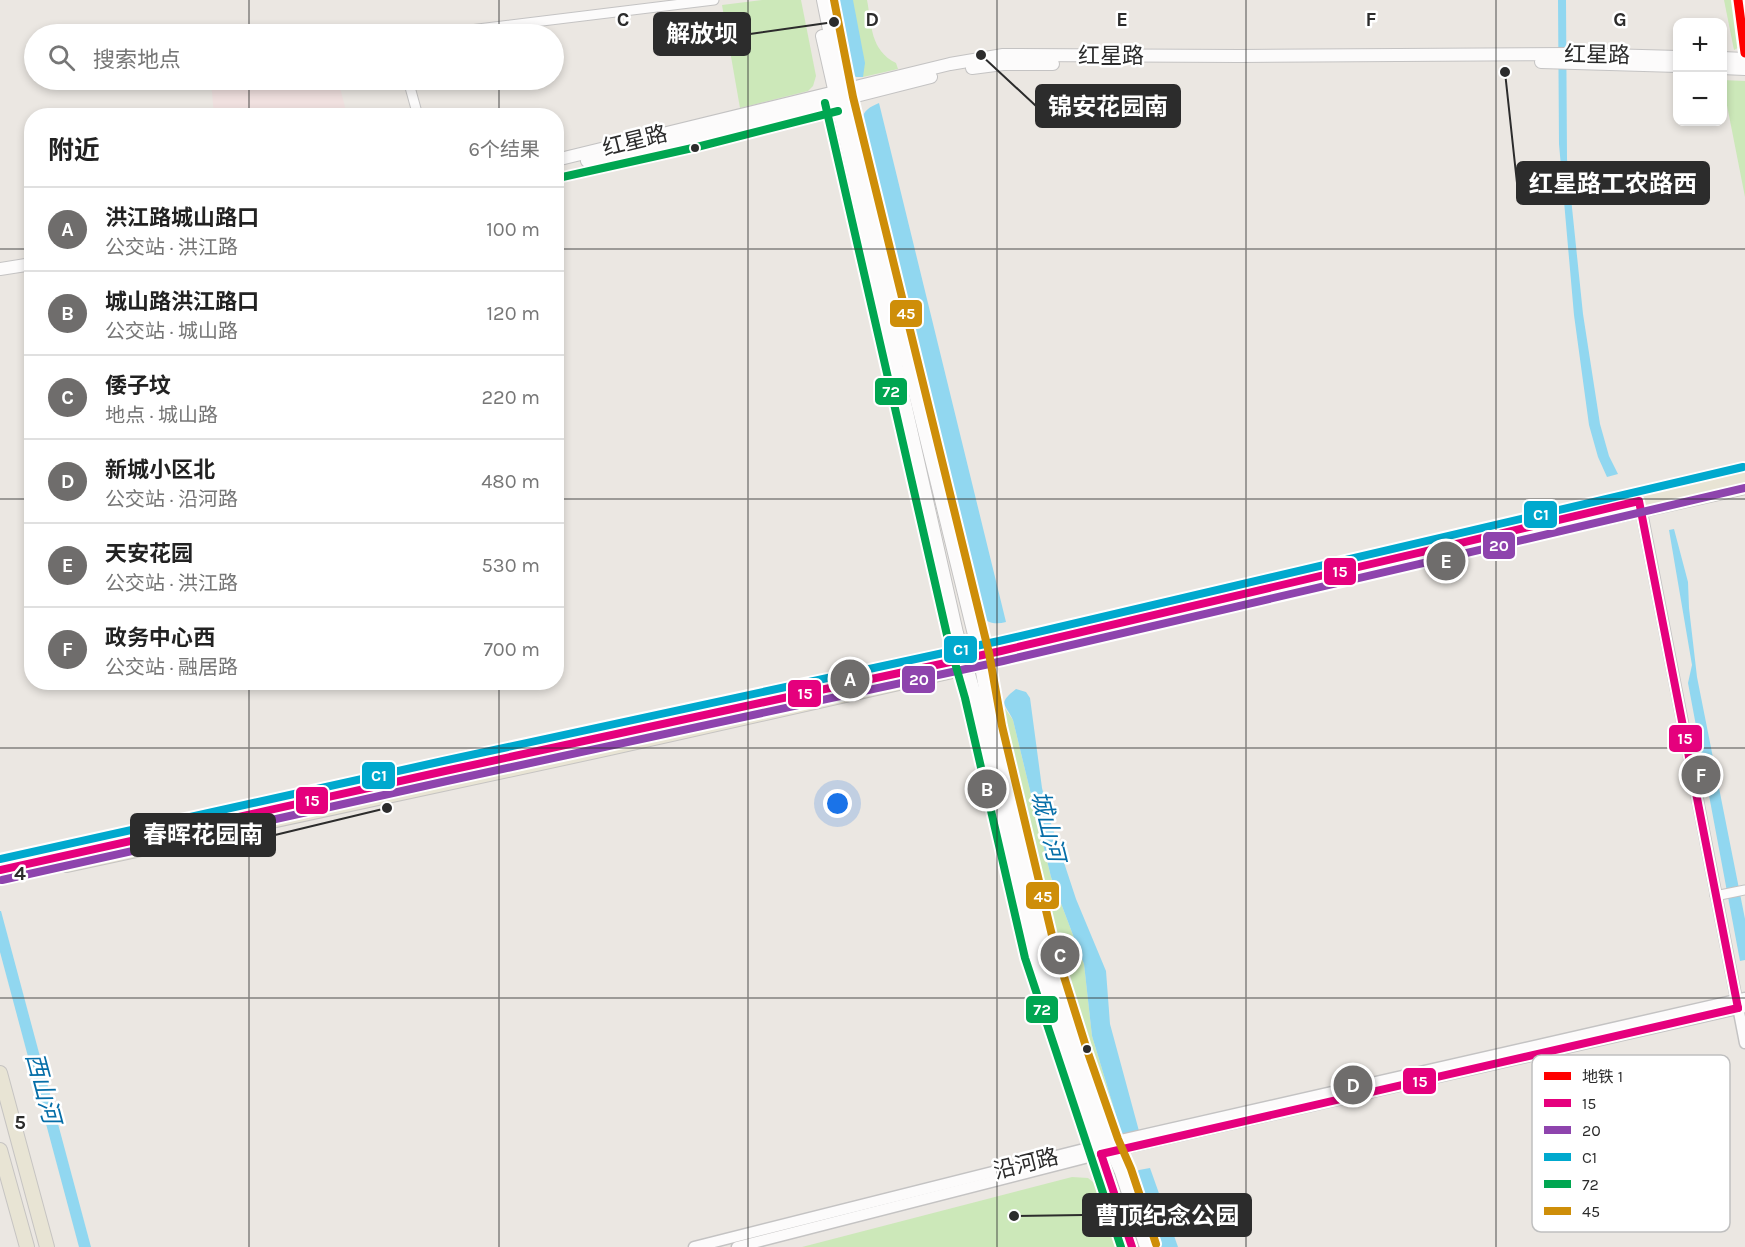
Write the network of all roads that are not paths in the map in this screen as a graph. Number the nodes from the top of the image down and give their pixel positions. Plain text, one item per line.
1 (714, 0) edge
2 (815, 0) edge
3 (823, 0) edge
4 (518, 24) edge
5 (1673, 57) edge
6 (1570, 58) junction
7 (1727, 58) edge
8 (1745, 58) edge
9 (1673, 66) edge
10 (1727, 68) edge
11 (1745, 69) edge
12 (411, 90) edge
13 (838, 96) junction
14 (416, 108) edge
15 (564, 158) edge
16 (564, 166) edge
17 (24, 258) edge
18 (0, 262) edge
19 (24, 265) edge
20 (0, 269) edge
21 (1745, 477) edge
22 (1745, 487) edge
23 (1640, 506) junction
24 (973, 661) junction
25 (0, 870) edge
26 (0, 879) edge
27 (1743, 890) edge
28 (1720, 895) junction
29 (1741, 1003) edge
30 (1745, 1042) edge
31 (0, 1073) edge
32 (1105, 1149) junction
33 (0, 1150) edge
34 (27, 1247) edge
35 (47, 1247) edge
36 (694, 1247) edge
37 (737, 1247) edge
38 (1132, 1247) edge
39 (1146, 1247) edge

1 - 4 street
2 - 13 main road
3 - 13 main road
5 - 6 main road, 红星路
6 - 9 main road, 红星路
6 - 13 main road, 红星路
7 - 8 main road
10 - 11 main road
12 - 14 street
13 - 15 main road, 红星路
13 - 16 main road, 红星路
13 - 24 main road
17 - 18 main road
19 - 20 main road
21 - 23 main road
22 - 23 main road
23 - 24 main road
23 - 28 street
24 - 25 main road
24 - 26 main road
24 - 32 main road
27 - 28 street
28 - 29 street
29 - 30 street
29 - 32 street, 沿河路
31 - 35 main road
32 - 36 street, 沿河路
32 - 37 street, 沿河路
32 - 38 main road
32 - 39 main road
33 - 34 main road

